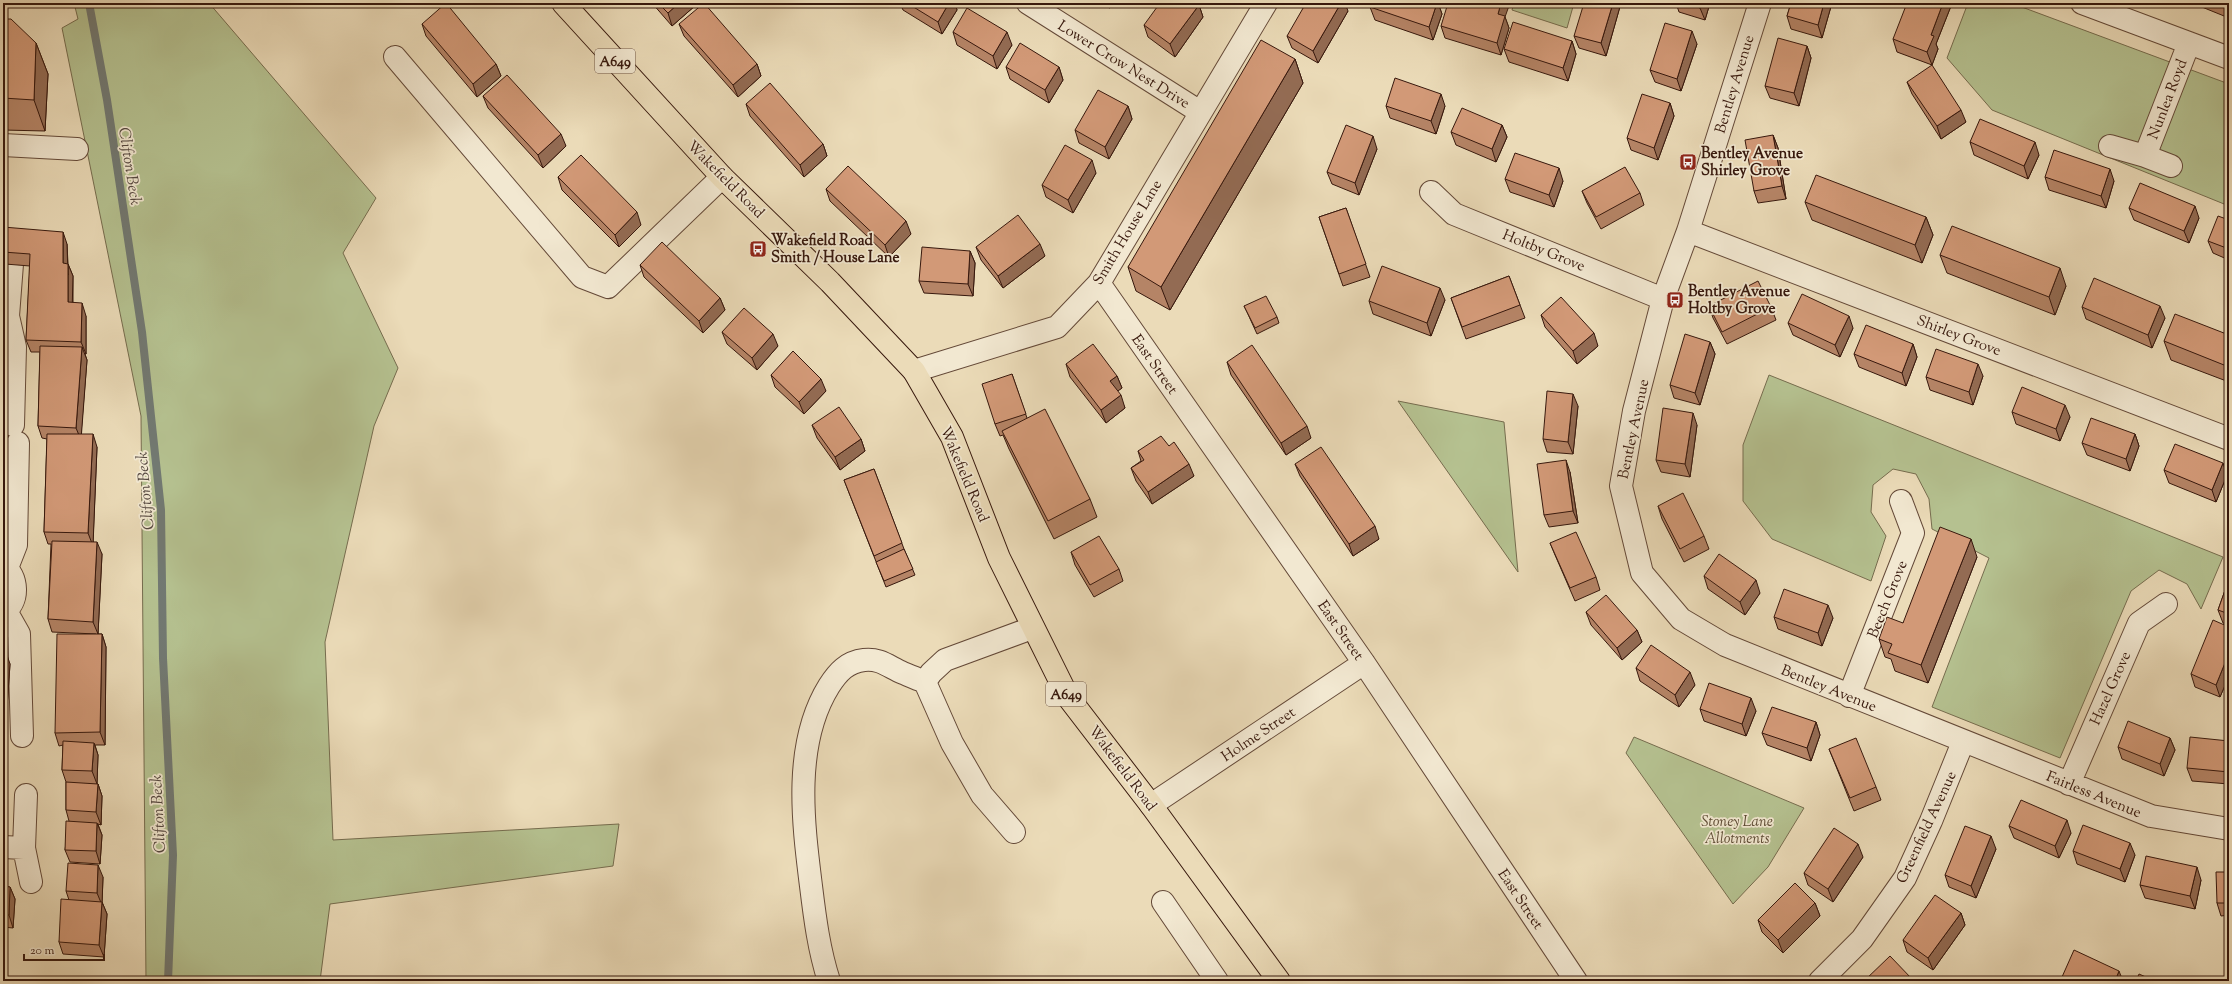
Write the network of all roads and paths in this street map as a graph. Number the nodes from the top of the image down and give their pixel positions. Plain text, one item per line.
1 (563, 3) edge
2 (1028, 3) edge
3 (1266, 3) edge
4 (1760, 3) edge
5 (2082, 3) edge
6 (2189, 43) junction
7 (395, 57) dead end
8 (2229, 58) edge
9 (1200, 112) junction
10 (3, 145) edge
11 (2110, 146) dead end
12 (77, 149) dead end
13 (2145, 156) junction
14 (2171, 166) dead end
15 (722, 176) junction
16 (1431, 192) dead end
17 (1688, 231) junction
18 (12, 264) edge
19 (1099, 283) junction
20 (1663, 299) junction
21 (5, 316) edge
22 (914, 372) junction
23 (2229, 439) edge
24 (1901, 501) dead end
25 (5, 566) edge
26 (2166, 604) dead end
27 (5, 612) edge
28 (1032, 628) junction
29 (1364, 663) junction
30 (925, 682) junction
31 (1849, 696) junction
32 (22, 736) dead end
33 (1963, 742) junction
34 (2068, 784) junction
35 (26, 795) dead end
36 (1151, 806) junction
37 (2229, 829) edge
38 (1014, 832) dead end
39 (14, 847) edge
40 (32, 882) dead end
41 (1163, 902) dead end
42 (829, 981) edge
43 (1217, 981) edge
44 (1279, 981) edge
45 (1576, 981) edge
46 (1820, 981) edge

1 - 15 main road, Wakefield Road / A649
2 - 9 street, Lower Crow Nest Drive
3 - 9 street, Smith House Lane
4 - 17 street, Bentley Avenue
5 - 6 street, Nunlea Royd
6 - 8 street, Nunlea Royd
6 - 13 street, Nunlea Royd
7 - 15 street
9 - 19 street, Smith House Lane
10 - 12 street
11 - 13 street, Nunlea Royd
13 - 14 street, Nunlea Royd
15 - 22 main road, Wakefield Road / A649
16 - 20 street, Holtby Grove
17 - 20 street, Bentley Avenue
17 - 23 street, Shirley Grove
18 - 21 street
19 - 22 street, Smith House Lane
19 - 29 street, East Street
20 - 31 street, Bentley Avenue
21 - 25 street
22 - 28 main road, Wakefield Road / A649
24 - 31 street, Beech Grove
25 - 27 street
26 - 34 street, Hazel Grove
27 - 32 street
28 - 30 street
28 - 36 main road, Wakefield Road / A649
29 - 36 street, Holme Street
29 - 45 street, East Street
30 - 38 street
30 - 42 street
31 - 33 street, Bentley Avenue
33 - 34 street, Fairless Avenue
33 - 46 street, Greenfield Avenue
34 - 37 street, Fairless Avenue
35 - 39 street
36 - 44 main road, Wakefield Road / A649
39 - 40 street
41 - 43 street

